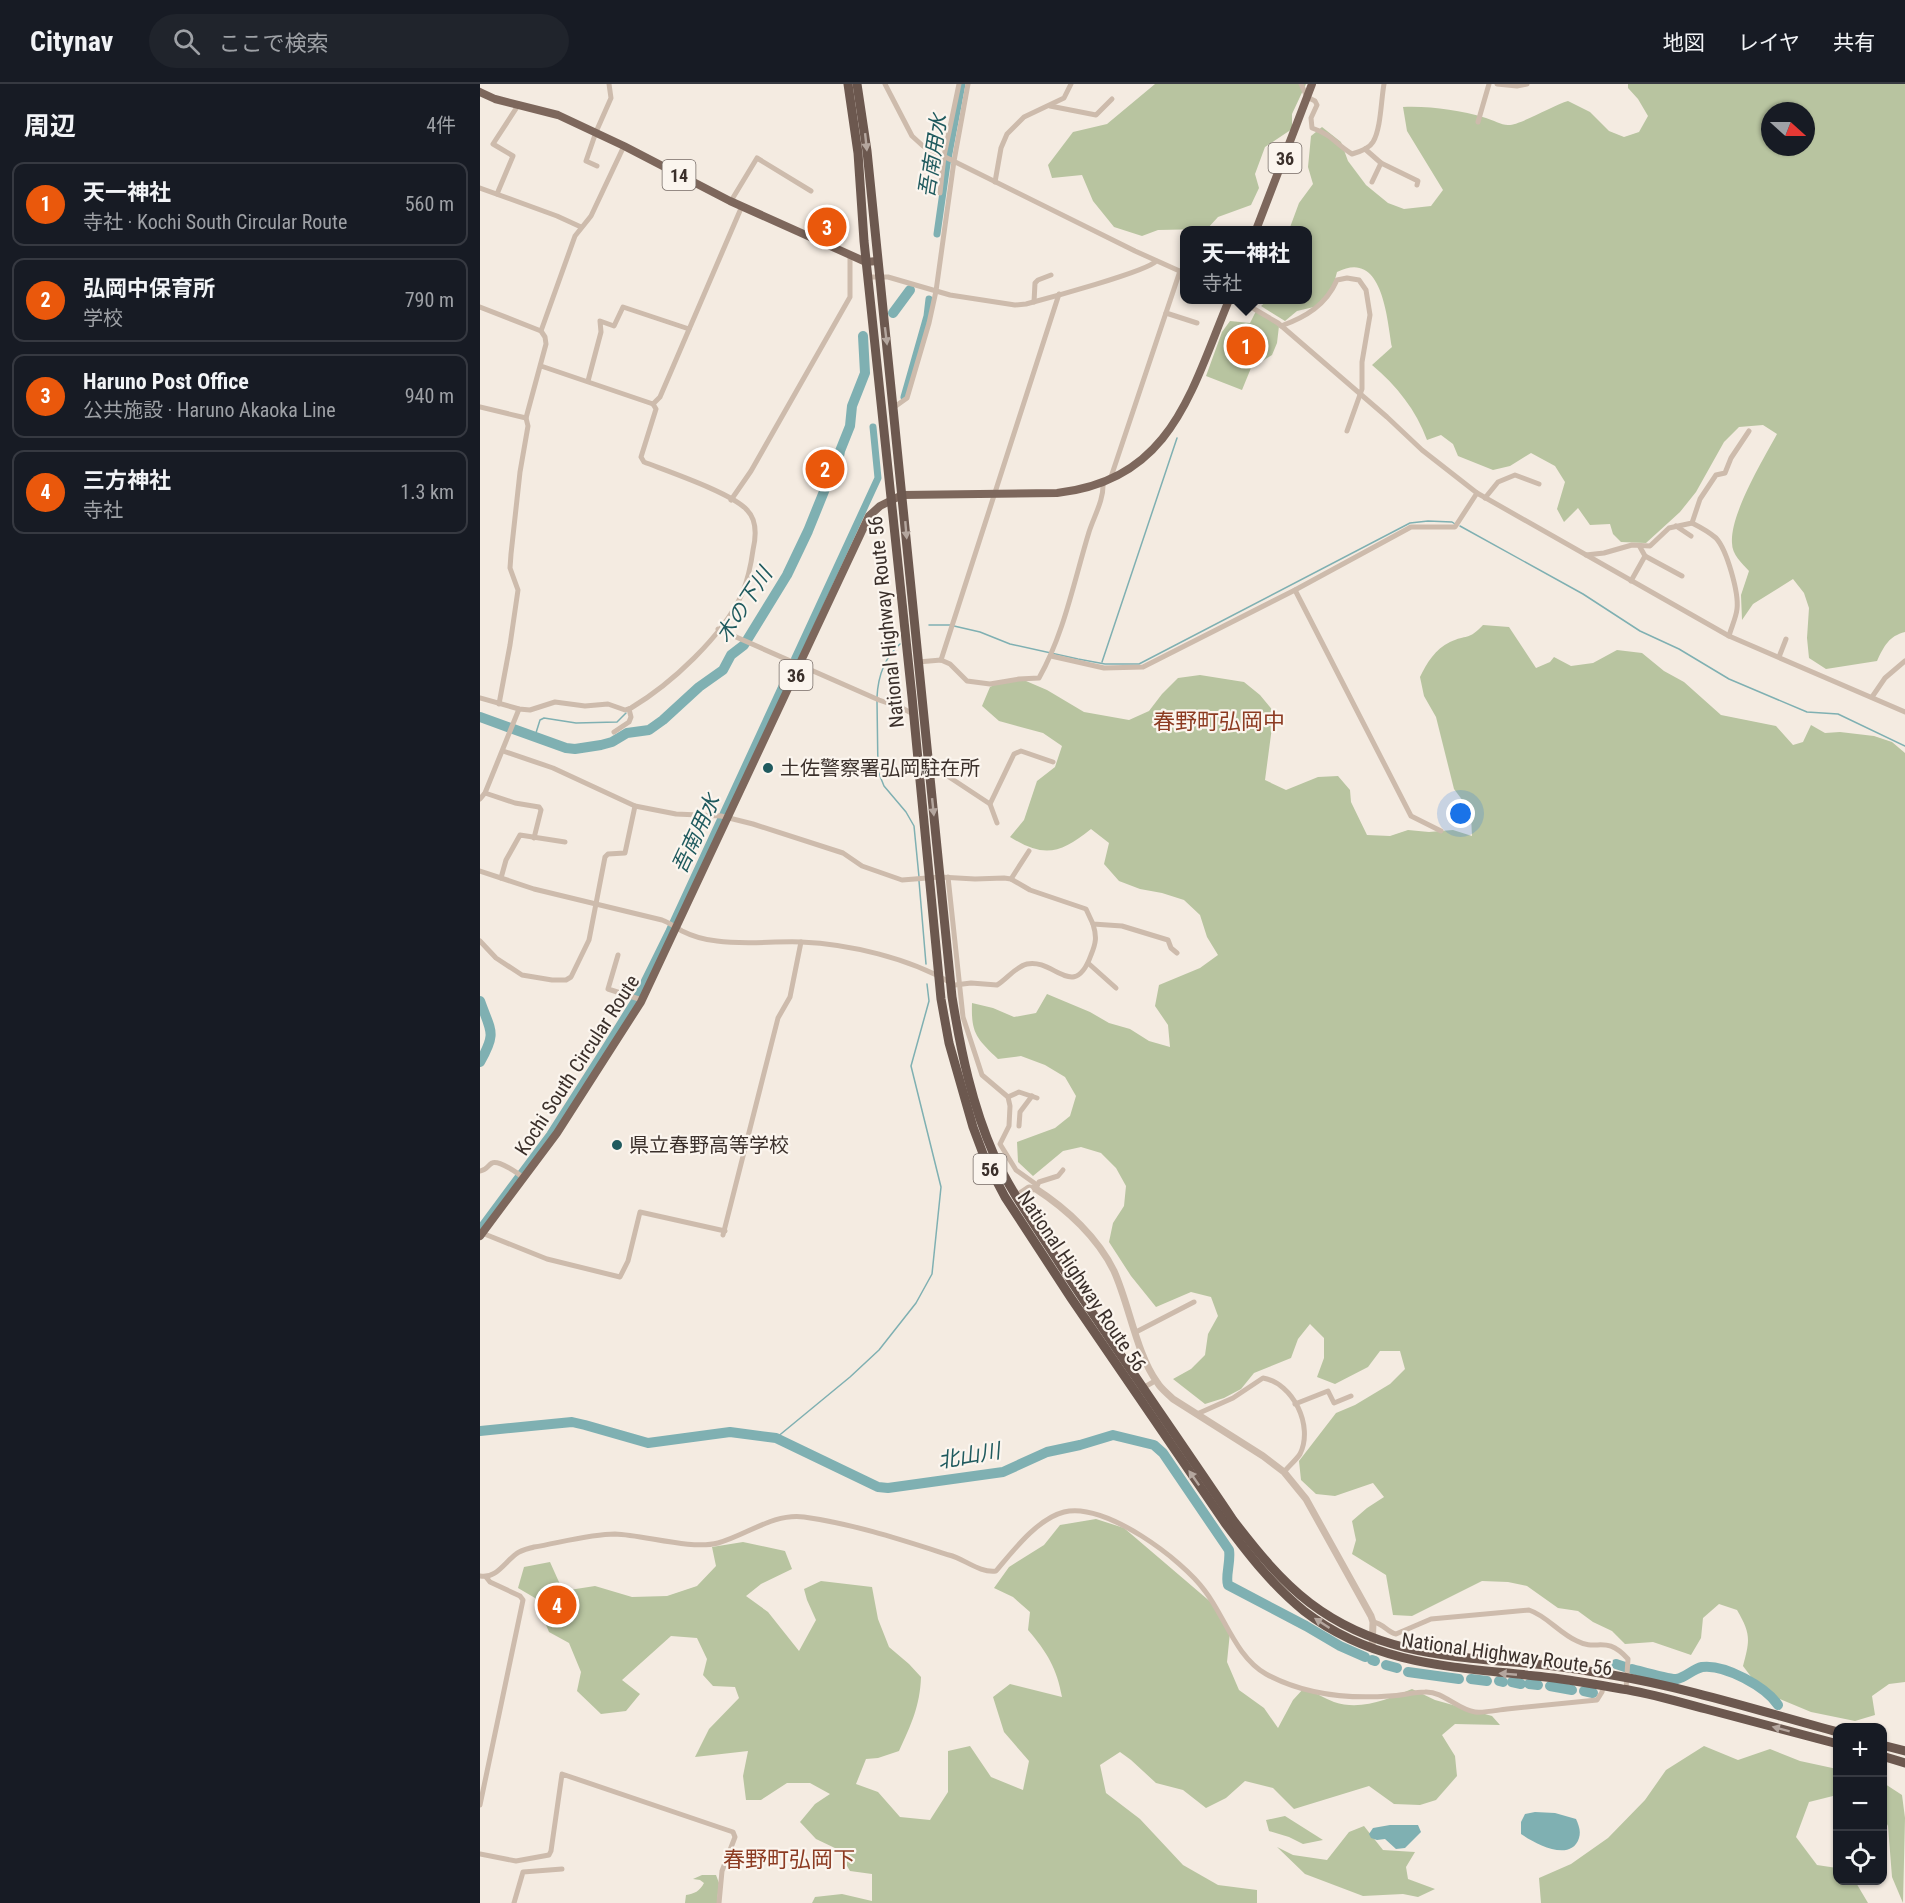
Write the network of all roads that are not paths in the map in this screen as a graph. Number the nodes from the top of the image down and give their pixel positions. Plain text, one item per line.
1 (609, 84) edge
2 (848, 84) edge
3 (857, 84) edge
4 (885, 84) edge
5 (959, 84) edge
6 (968, 84) edge
7 (1071, 84) edge
8 (1301, 84) edge
9 (1312, 84) edge
10 (1384, 84) edge
11 (1489, 84) edge
12 (1497, 84) edge
13 (1527, 84) edge
14 (480, 92) edge
15 (1307, 98) junction
16 (1112, 99) dead end
17 (519, 104) junction
18 (1050, 106) junction
19 (1478, 122) dead end
20 (596, 132) junction
21 (624, 146) junction
22 (1365, 149) junction
23 (949, 158) junction
24 (1381, 163) junction
25 (597, 166) dead end
26 (995, 182) junction
27 (1372, 182) dead end
28 (1417, 185) dead end
29 (480, 188) edge
30 (811, 191) dead end
31 (940, 193) dead end
32 (497, 194) junction
33 (731, 201) junction
34 (742, 206) junction
35 (1258, 226) edge
36 (581, 228) junction
37 (850, 255) junction
38 (877, 261) junction
39 (1156, 261) junction
40 (866, 262) junction
41 (1180, 271) edge
42 (1051, 275) dead end
43 (868, 277) junction
44 (879, 277) junction
45 (1180, 277) edge
46 (936, 291) junction
47 (1059, 294) junction
48 (1034, 302) junction
49 (1227, 304) edge
50 (1245, 304) edge
51 (480, 307) edge
52 (1166, 313) junction
53 (1197, 323) dead end
54 (1281, 326) junction
55 (689, 328) junction
56 (541, 331) junction
57 (541, 366) junction
58 (588, 381) junction
59 (1360, 394) junction
60 (653, 404) junction
61 (480, 406) edge
62 (893, 408) junction
63 (526, 418) junction
64 (1749, 431) dead end
65 (1347, 432) dead end
66 (1107, 481) junction
67 (1539, 484) dead end
68 (996, 493) junction
69 (1477, 493) junction
70 (902, 495) junction
71 (1485, 498) junction
72 (892, 499) junction
73 (731, 500) junction
74 (1692, 524) junction
75 (1674, 526) junction
76 (1691, 536) dead end
77 (1640, 547) junction
78 (1586, 555) junction
79 (1645, 556) junction
80 (1682, 576) dead end
81 (1631, 581) junction
82 (1295, 590) junction
83 (718, 629) junction
84 (1729, 636) junction
85 (1786, 639) dead end
86 (1052, 654) junction
87 (1779, 657) junction
88 (941, 660) junction
89 (1905, 661) edge
90 (918, 662) junction
91 (796, 664) junction
92 (480, 698) edge
93 (1872, 698) junction
94 (499, 704) junction
95 (629, 709) junction
96 (519, 710) junction
97 (1905, 712) edge
98 (913, 714) junction
99 (924, 721) junction
100 (614, 732) dead end
101 (503, 751) junction
102 (1053, 762) dead end
103 (929, 770) junction
104 (485, 793) junction
105 (480, 799) edge
106 (990, 804) junction
107 (635, 806) junction
108 (724, 817) junction
109 (997, 823) dead end
110 (1441, 831) dead end
111 (534, 838) junction
112 (565, 842) dead end
113 (1029, 851) dead end
114 (480, 871) edge
115 (501, 878) junction
116 (931, 878) junction
117 (1011, 879) junction
118 (597, 904) junction
119 (1093, 924) junction
120 (674, 925) junction
121 (480, 941) edge
122 (801, 942) junction
123 (1177, 953) dead end
124 (618, 955) dead end
125 (1088, 963) junction
126 (939, 976) junction
127 (954, 984) junction
128 (1116, 988) dead end
129 (642, 1000) junction
130 (1008, 1097) junction
131 (1019, 1126) dead end
132 (1063, 1170) dead end
133 (480, 1171) edge
134 (521, 1176) junction
135 (1037, 1187) junction
136 (1017, 1196) junction
137 (481, 1235) edge
138 (1194, 1302) dead end
139 (1136, 1332) junction
140 (1155, 1381) junction
141 (1140, 1390) junction
142 (1351, 1396) dead end
143 (1295, 1404) junction
144 (1197, 1414) junction
145 (1284, 1472) junction
146 (483, 1577) edge
147 (1373, 1622) junction
148 (1374, 1638) junction
149 (1372, 1649) junction
150 (1628, 1678) junction
151 (1604, 1686) junction
152 (1626, 1689) junction
153 (1833, 1731) edge
154 (1833, 1743) edge
155 (1887, 1746) edge
156 (1905, 1751) edge
157 (1887, 1758) edge
158 (1905, 1763) edge
159 (480, 1805) edge
160 (480, 1854) edge
161 (562, 1869) dead end
162 (514, 1903) edge
163 (719, 1903) edge

1 - 20 street
2 - 40 highway, National Highway Route 56 / 56
3 -> 38 highway, National Highway Route 56 / 56
4 - 23 street
5 - 23 street
6 - 23 street
7 - 18 street
8 - 15 street
9 - 15 main road, 36
10 - 22 street
11 - 19 street
12 - 13 street
14 - 17 main road, 14
15 - 22 street
15 - 35 main road, 36
16 - 18 street
17 - 20 main road, 14
17 - 32 street
18 - 26 street
20 - 21 main road, 14
20 - 25 street
21 - 33 main road, 14
21 - 36 street
22 - 24 street
23 - 26 street
23 - 31 street
23 - 46 street
24 - 27 street
24 - 28 street
26 - 39 street
29 - 32 street
30 - 33 street
32 - 36 street
33 - 34 main road, 14
34 - 37 main road, 14
34 - 55 street
36 - 56 street
37 - 40 main road, 14
37 - 73 street
38 - 40 main road, 14
38 - 44 highway, National Highway Route 56 / 56
39 - 41 street
39 - 47 street
40 - 43 highway, National Highway Route 56 / 56
42 - 48 street
43 - 44 street
43 - 72 highway, National Highway Route 56 / 56
44 - 46 street
44 -> 62 highway, National Highway Route 56 / 56
45 - 52 street
46 - 48 street
46 - 62 street
47 - 48 street
47 - 68 street
49 - 66 main road, Kochi South Circular Route / 36
50 - 54 street
51 - 56 street
52 - 53 street
52 - 66 street
54 - 59 street
54 - 59 street
55 - 58 street
55 - 60 street
56 - 57 street
57 - 58 street
57 - 63 street
58 - 60 street
59 - 65 street
59 - 69 street
60 - 73 street
61 - 63 street
62 - 70 highway, National Highway Route 56 / 56
63 - 94 street
64 - 74 street
66 - 68 main road, Kochi South Circular Route / 36
66 - 86 street
67 - 71 street
68 - 70 main road, Kochi South Circular Route / 36
68 - 88 street
69 - 71 street
69 - 82 street
70 - 72 main road, Kochi South Circular Route / 36
70 -> 90 highway, National Highway Route 56 / 56
71 - 78 street
72 - 91 main road, Kochi South Circular Route / 36
72 - 98 highway, National Highway Route 56 / 56
73 - 83 street
74 - 75 street
74 - 84 street
75 - 76 street
75 - 77 street
77 - 78 street
77 - 79 street
78 - 81 street
79 - 80 street
79 - 81 street
81 - 84 street
82 - 86 street
82 - 110 street
83 - 91 street
83 - 95 street
84 - 87 street
85 - 87 street
86 - 88 street
87 - 93 street
88 - 90 street
89 - 93 street
90 - 99 highway, National Highway Route 56 / 56
91 - 98 street
91 - 108 main road, Kochi South Circular Route / 36
92 - 94 street
93 - 97 street
94 - 96 street
95 - 96 street
95 - 100 street
96 - 101 street
98 - 99 street
98 - 116 highway, National Highway Route 56 / 56
99 - 103 highway, National Highway Route 56 / 56
101 - 104 street
101 - 107 street
102 - 106 street
103 - 106 street
103 -> 116 highway, National Highway Route 56 / 56
104 - 105 street
104 - 111 street
106 - 109 street
107 - 108 street
107 - 118 street
108 - 116 street
108 - 120 main road, Kochi South Circular Route / 36
111 - 112 street
111 - 115 street
113 - 117 street
114 - 115 street
115 - 118 street
116 - 117 street
116 - 126 highway, National Highway Route 56 / 56
116 - 127 highway, National Highway Route 56 / 56
117 - 119 street
118 - 120 street
118 - 121 street
119 - 123 street
119 - 125 street
120 - 122 street
120 - 129 main road, Kochi South Circular Route / 36
122 - 126 street
122 - 137 street
124 - 129 street
125 - 127 street
125 - 128 street
126 - 127 street
126 - 141 highway, National Highway Route 56 / 56
127 - 130 street
127 - 136 highway, National Highway Route 56 / 56
129 - 134 main road, Kochi South Circular Route / 36
130 - 131 street
130 - 135 street
132 - 135 street
133 - 134 street
134 - 137 main road, Kochi South Circular Route / 36
135 - 136 street
135 - 139 street
136 - 141 highway, National Highway Route 56 / 56
138 - 139 street
139 - 140 street
140 - 141 street
140 - 144 street
141 - 148 highway, National Highway Route 56 / 56
149 -> 141 highway, National Highway Route 56 / 56
142 - 143 street
143 - 144 street
143 - 145 street
144 - 145 street
145 - 147 street
146 - 151 street
146 - 159 street
147 - 148 street
147 - 150 street
148 - 149 street
148 - 150 highway, National Highway Route 56 / 56
151 -> 149 highway, National Highway Route 56 / 56
150 - 152 street
150 - 153 highway, National Highway Route 56 / 56
151 - 152 highway, National Highway Route 56 / 56
154 -> 152 highway, National Highway Route 56 / 56
155 - 156 highway
157 - 158 highway
160 - 163 street
161 - 162 street

